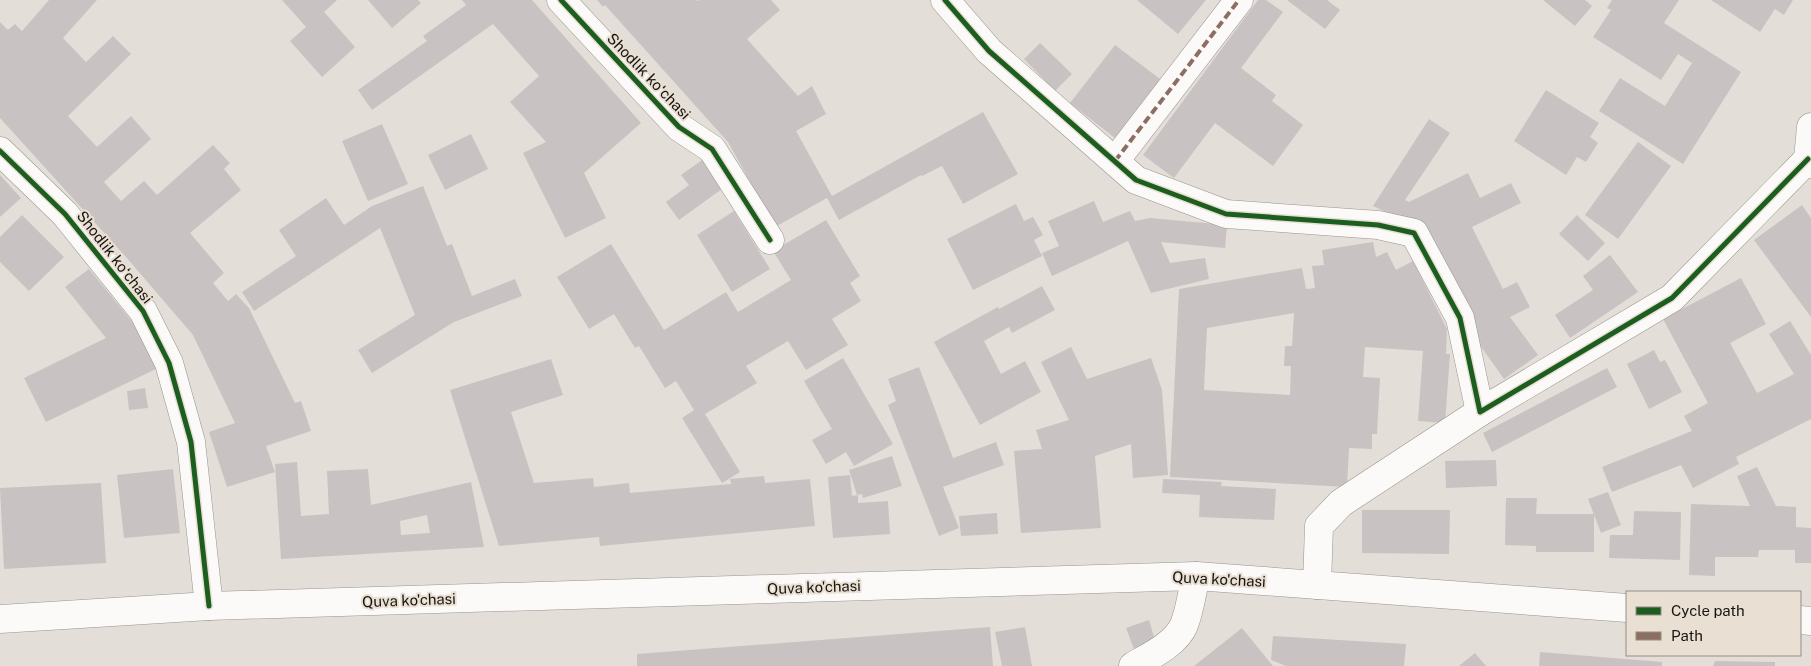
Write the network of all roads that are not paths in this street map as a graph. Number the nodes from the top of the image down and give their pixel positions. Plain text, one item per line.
1 (560, 0) edge
2 (945, 0) edge
3 (1239, 0) edge
4 (1811, 127) edge
5 (0, 151) edge
6 (1115, 161) junction
7 (1809, 162) edge
8 (770, 240) dead end
9 (1480, 412) junction
10 (1196, 576) junction
11 (1317, 585) junction
12 (208, 606) junction
13 (1626, 608) edge
14 (0, 619) edge
15 (1133, 666) edge

1 - 8 street, Shodlik koʻchasi
2 - 6 street
3 - 6 street
4 - 7 street
5 - 12 street, Shodlik koʻchasi
6 - 9 street
7 - 9 street
9 - 11 street
10 - 11 street, Quva ko'chasi
10 - 12 street, Quva ko'chasi
10 - 15 street
11 - 13 street, Quva ko'chasi
12 - 14 street, Quva ko'chasi

